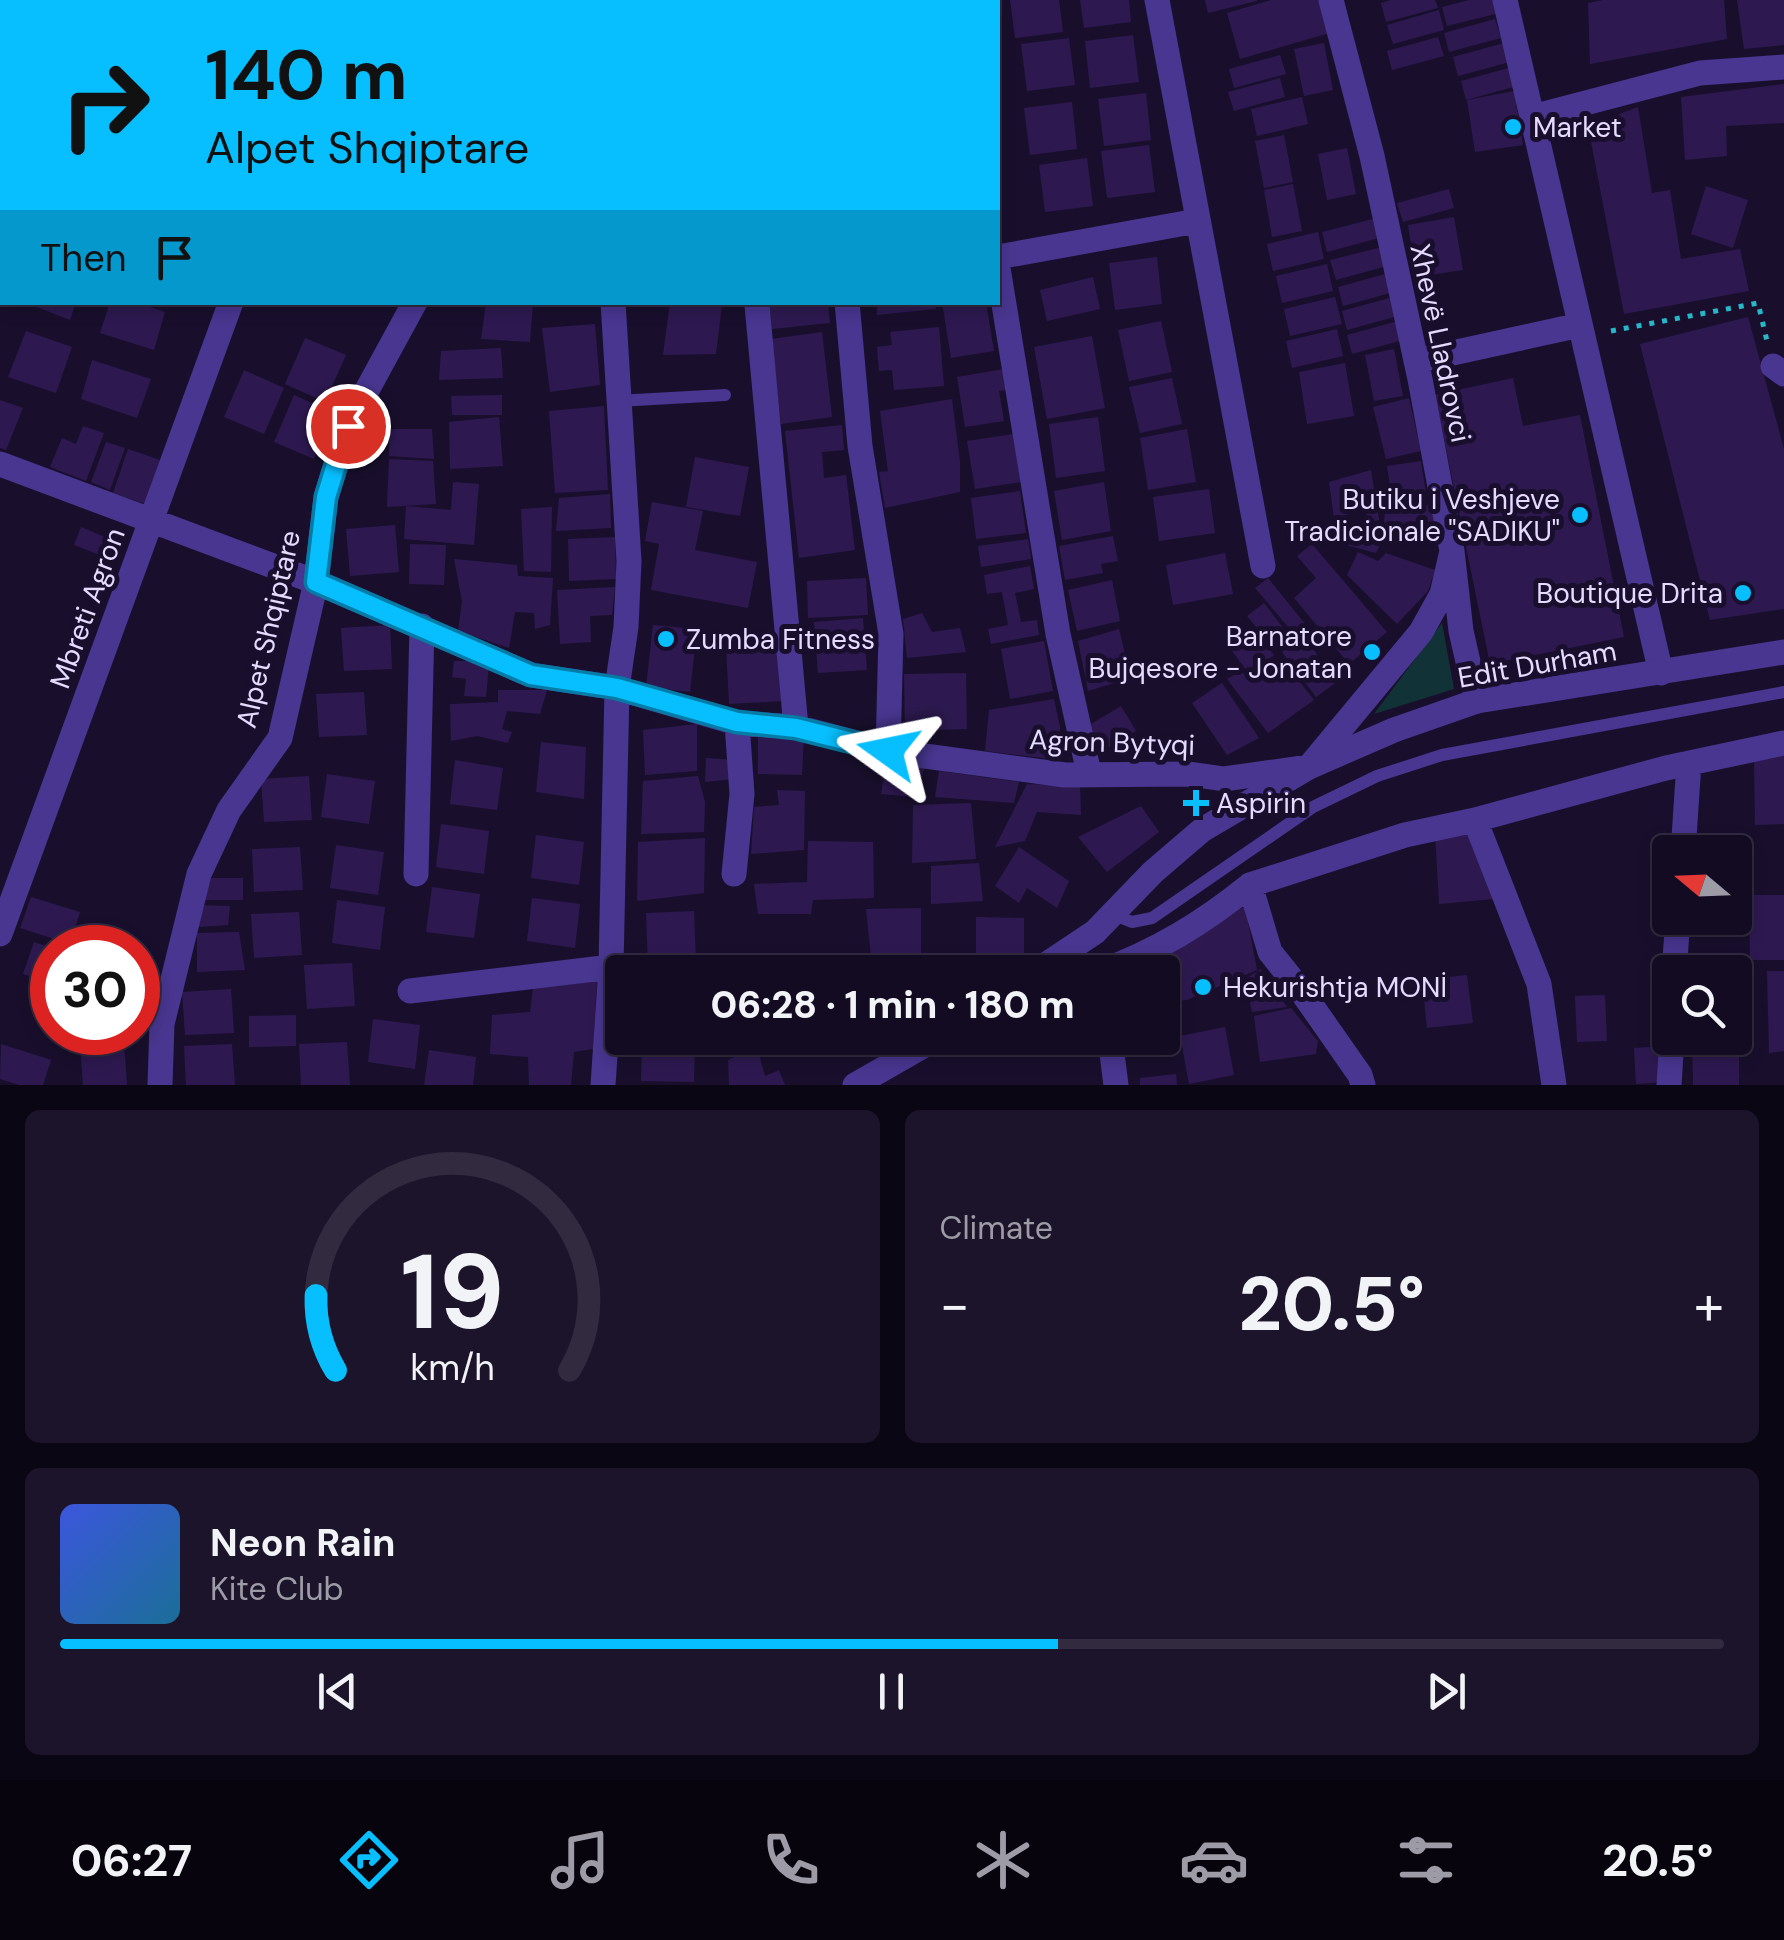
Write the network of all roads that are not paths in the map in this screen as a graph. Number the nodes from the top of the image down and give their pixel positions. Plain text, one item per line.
1 (1158, 0) edge
2 (1331, 0) edge
3 (1505, 0) edge
4 (1784, 67) edge
5 (1532, 117) junction
6 (1197, 222) junction
7 (1000, 257) edge
8 (1000, 280) edge
9 (230, 305) edge
10 (413, 305) edge
11 (613, 305) edge
12 (756, 305) dead end
13 (848, 305) edge
14 (1582, 331) junction
15 (1416, 361) junction
16 (725, 394) dead end
17 (617, 402) junction
18 (0, 464) edge
19 (150, 520) junction
20 (1452, 551) junction
21 (1262, 566) dead end
22 (316, 582) junction
23 (422, 626) junction
24 (1784, 652) edge
25 (1661, 673) junction
26 (617, 688) junction
27 (1784, 692) edge
28 (1477, 701) junction
29 (737, 722) junction
30 (796, 728) junction
31 (1784, 742) edge
32 (888, 751) junction
33 (1689, 763) junction
34 (1309, 767) junction
35 (1088, 773) junction
36 (1474, 820) junction
37 (1684, 835) edge
38 (416, 874) dead end
39 (734, 874) dead end
40 (1250, 884) junction
41 (1105, 924) junction
42 (0, 934) edge
43 (611, 955) edge
44 (1060, 955) edge
45 (1102, 955) edge
46 (1146, 955) edge
47 (605, 968) edge
48 (410, 990) dead end
49 (605, 1046) edge
50 (907, 1055) edge
51 (1112, 1055) edge
52 (1671, 1055) edge
53 (160, 1085) edge
54 (602, 1085) edge
55 (855, 1085) edge
56 (1116, 1085) edge
57 (1363, 1085) edge
58 (1554, 1085) edge
59 (1669, 1085) edge

1 - 6 street
2 - 15 street, Xhevë Lladrovci
3 - 5 street
4 - 5 street
5 - 14 street
6 - 7 street
6 - 21 street
8 - 35 street
9 - 19 street, Mbreti Agron
10 - 22 street, Alpet Shqiptare
11 - 17 street
12 - 30 street
13 - 32 street
14 - 15 street
14 - 25 street
15 - 20 street, Xhevë Lladrovci
16 - 17 lane
17 - 26 street
18 - 19 street, Agron Bytyqi
19 - 22 street, Agron Bytyqi
19 - 42 street, Mbreti Agron
20 - 28 street, Xhevë Lladrovci
20 - 34 street, Edit Durham
22 - 23 street, Agron Bytyqi
22 - 53 street, Alpet Shqiptare
23 - 26 street, Agron Bytyqi
23 - 38 street
24 - 25 street, Edit Durham
25 - 28 street, Edit Durham
26 - 29 street, Agron Bytyqi
26 - 43 street
27 - 41 lane
28 - 34 street, Edit Durham
29 - 30 street, Agron Bytyqi
29 - 39 street
30 - 32 street, Agron Bytyqi
31 - 33 street
32 - 35 street, Agron Bytyqi
33 - 36 street
33 - 37 street
34 - 35 street, Agron Bytyqi
34 - 41 street, Edit Durham
36 - 40 street
36 - 58 street
40 - 46 street
40 - 57 street
41 - 44 street, Edit Durham
41 - 45 street
47 - 48 street
49 - 54 street
50 - 55 street
51 - 56 street
52 - 59 street

